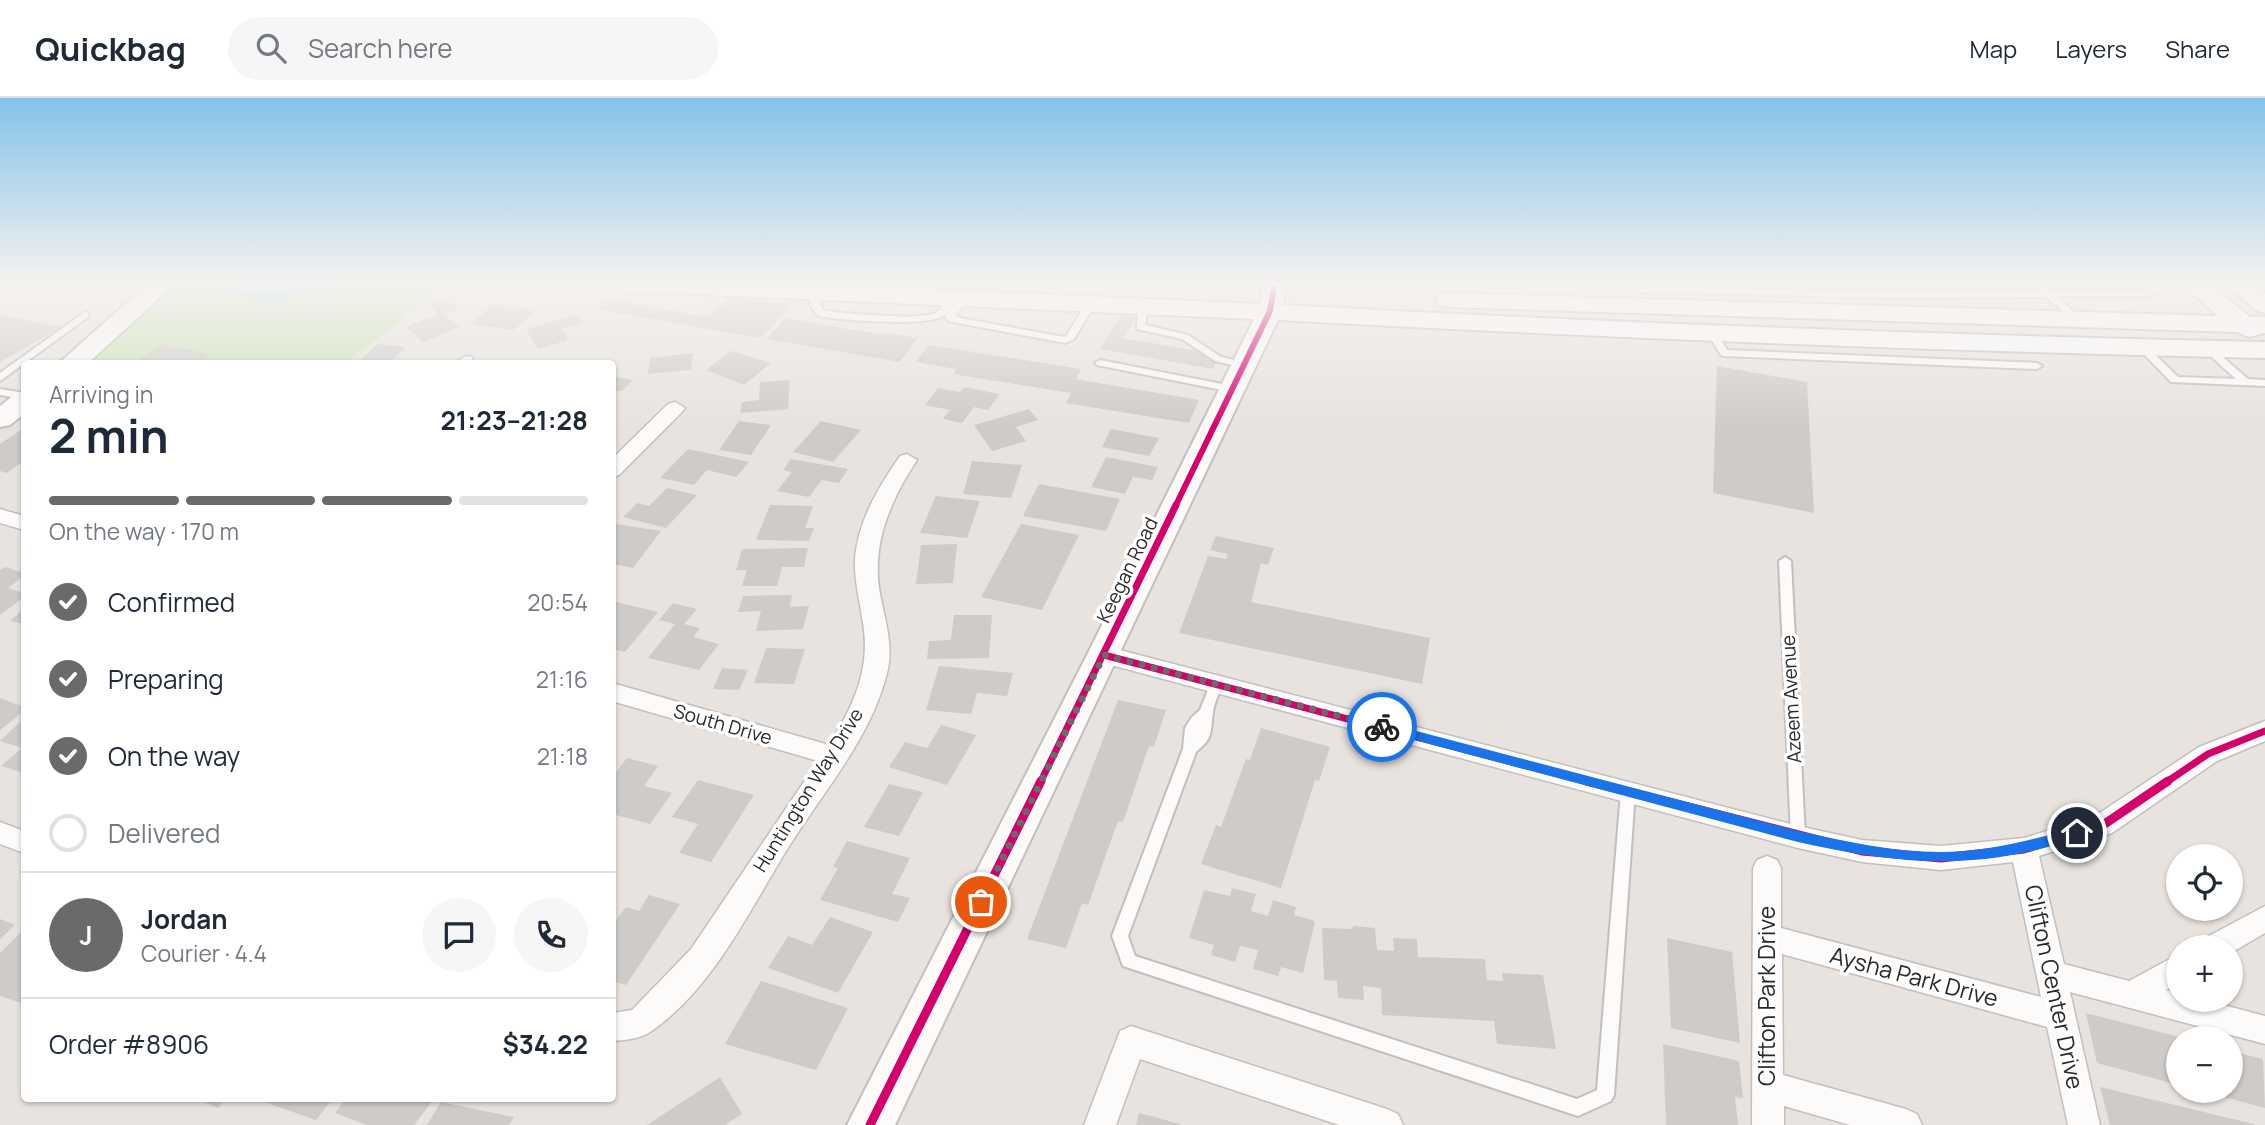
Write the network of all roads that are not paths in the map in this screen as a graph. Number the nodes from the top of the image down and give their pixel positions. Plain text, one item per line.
1 (62, 332) edge
2 (108, 332) edge
3 (1021, 332) edge
4 (1073, 332) edge
5 (1162, 332) edge
6 (1262, 332) edge
7 (1653, 332) edge
8 (1713, 334) junction
9 (2142, 347) junction
10 (2208, 349) junction
11 (2265, 350) edge
12 (24, 360) edge
13 (76, 360) edge
14 (21, 362) edge
15 (1100, 363) dead end
16 (2037, 366) dead end
17 (1238, 377) junction
18 (0, 378) edge
19 (2245, 383) junction
20 (2265, 383) edge
21 (0, 392) edge
22 (21, 397) edge
23 (21, 401) edge
24 (675, 408) dead end
25 (0, 419) edge
26 (907, 460) dead end
27 (616, 467) edge
28 (0, 516) edge
29 (21, 522) edge
30 (1785, 561) dead end
31 (1104, 655) junction
32 (1216, 685) junction
33 (616, 693) edge
34 (2265, 732) edge
35 (834, 756) junction
36 (1628, 790) junction
37 (0, 833) edge
38 (1798, 837) junction
39 (21, 841) edge
40 (2024, 849) junction
41 (1767, 868) dead end
42 (2265, 918) edge
43 (2235, 935) edge
44 (1767, 937) junction
45 (2051, 974) junction
46 (2166, 975) edge
47 (2131, 995) junction
48 (2060, 1016) junction
49 (616, 1026) edge
50 (2265, 1030) edge
51 (1768, 1086) junction
52 (870, 1125) edge
53 (1100, 1125) edge
54 (1387, 1125) edge
55 (1768, 1125) edge
56 (1906, 1125) edge
57 (2084, 1125) edge

1 - 12 lane
2 - 13 main road
3 - 4 lane
5 - 17 lane
6 - 17 main road, Keegan Road
7 - 8 main road
8 - 9 main road
8 - 16 lane
9 - 10 main road
9 - 19 lane
10 - 11 main road
10 - 19 lane
14 - 18 lane
15 - 17 lane
17 - 31 main road, Keegan Road
19 - 20 lane
21 - 22 lane
23 - 25 main road
24 - 27 street
26 - 35 street, Huntington Way Drive
28 - 29 street
30 - 38 lane, Azeem Avenue
31 - 32 street
31 - 52 main road, Keegan Road
32 - 36 street
32 - 36 lane
33 - 35 street, South Drive
34 - 40 street
35 - 49 street, Huntington Way Drive
36 - 38 street
37 - 39 street
38 - 40 street
40 - 45 street, Clifton Center Drive
41 - 44 street, Clifton Park Drive
42 - 43 street
44 - 48 street, Aysha Park Drive
44 - 51 street, Clifton Park Drive
45 - 47 street
45 - 48 street, Clifton Center Drive
46 - 47 street
47 - 50 street
48 - 57 street, Clifton Center Drive
51 - 55 street, Clifton Park Drive
51 - 56 street
53 - 54 street

